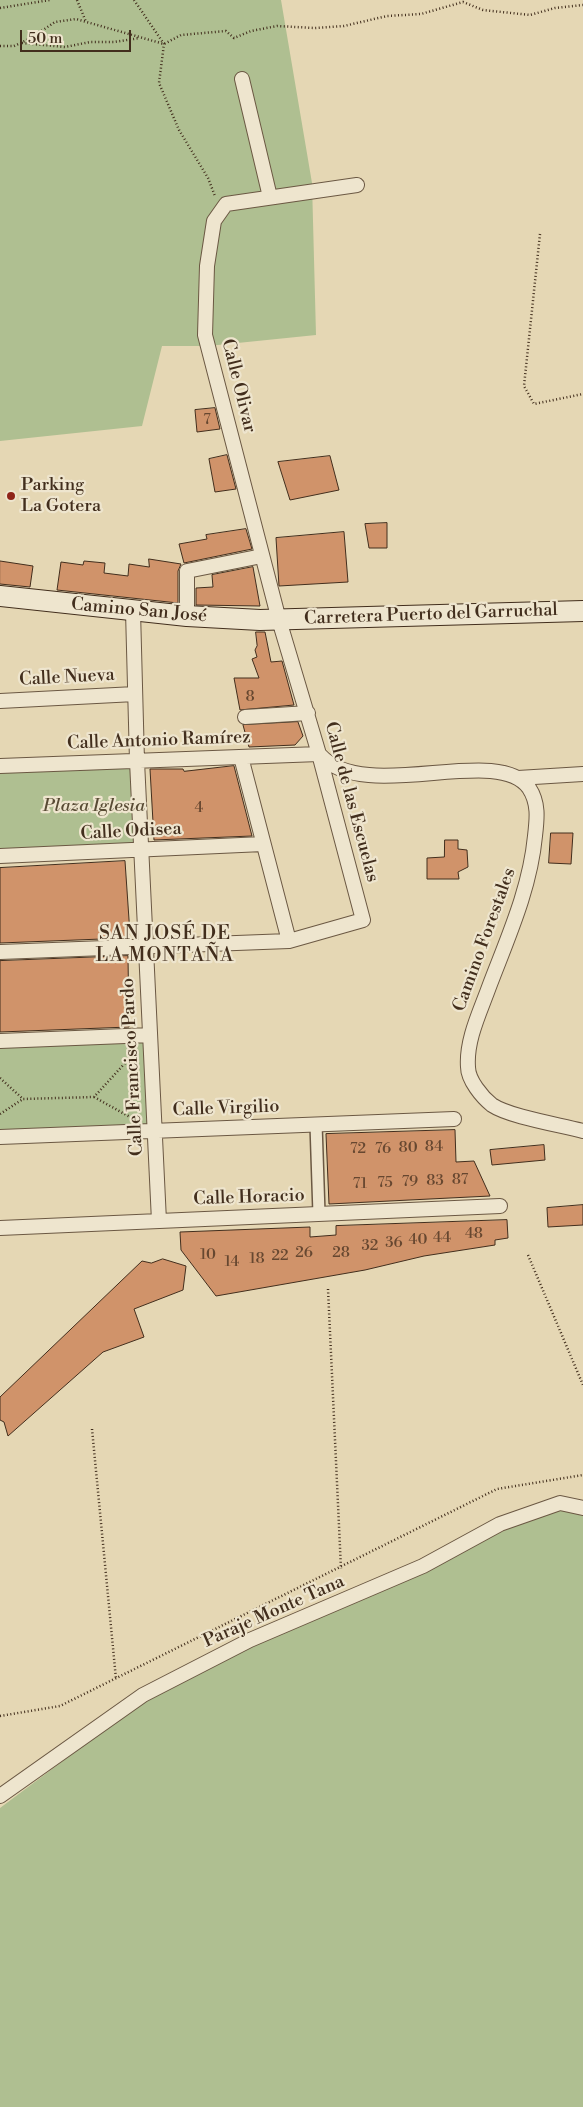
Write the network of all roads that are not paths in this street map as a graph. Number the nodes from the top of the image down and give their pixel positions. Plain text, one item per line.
1 (242, 79) dead end
2 (357, 185) dead end
3 (270, 198) junction
4 (262, 556) junction
5 (0, 596) edge
6 (133, 611) junction
7 (583, 611) edge
8 (187, 616) junction
9 (278, 620) junction
10 (135, 694) junction
11 (0, 701) edge
12 (308, 713) junction
13 (245, 717) dead end
14 (320, 754) junction
15 (241, 757) junction
16 (137, 761) junction
17 (0, 766) edge
18 (583, 774) edge
19 (518, 778) junction
20 (263, 844) junction
21 (142, 850) junction
22 (0, 856) edge
23 (289, 940) junction
24 (146, 946) junction
25 (0, 952) edge
26 (150, 1035) junction
27 (0, 1041) edge
28 (454, 1118) dead end
29 (316, 1124) junction
30 (155, 1130) junction
31 (583, 1131) edge
32 (0, 1137) edge
33 (500, 1206) dead end
34 (319, 1214) junction
35 (159, 1220) junction
36 (0, 1228) edge
37 (583, 1508) edge
38 (0, 1796) edge

1 - 3 street
2 - 3 street
3 - 4 street, Calle Olivar
4 - 8 street
4 - 9 street, Calle Olivar
5 - 6 main road, Camino San José
6 - 8 main road, Camino San José
6 - 10 street, Calle Francisco Pardo
7 - 9 main road, Carretera Puerto del Garruchal
8 - 9 main road, Camino San José
9 - 12 street, Calle de las Escuelas
10 - 11 street, Calle Nueva
10 - 16 street, Calle Francisco Pardo
12 - 13 street
12 - 14 street, Calle de las Escuelas
14 - 15 street, Calle Antonio Ramírez
14 - 19 street
14 - 23 street, Calle de las Escuelas
15 - 16 street, Calle Antonio Ramírez
15 - 20 street
16 - 17 street, Calle Antonio Ramírez
16 - 21 street, Calle Francisco Pardo
18 - 19 street
19 - 31 street, Camino Forestales
20 - 21 street, Calle Odisea
20 - 23 street
21 - 22 street, Calle Odisea
21 - 24 street, Calle Francisco Pardo
23 - 24 street
24 - 25 street
24 - 26 street, Calle Francisco Pardo
26 - 27 street
26 - 30 street, Calle Francisco Pardo
28 - 29 street, Calle Virgilio
29 - 30 street, Calle Virgilio
29 - 34 street
30 - 32 street, Calle Virgilio
30 - 35 street, Calle Francisco Pardo
33 - 34 street, Calle Horacio
34 - 35 street, Calle Horacio
35 - 36 street, Calle Horacio
37 - 38 street, Paraje Monte Tana

